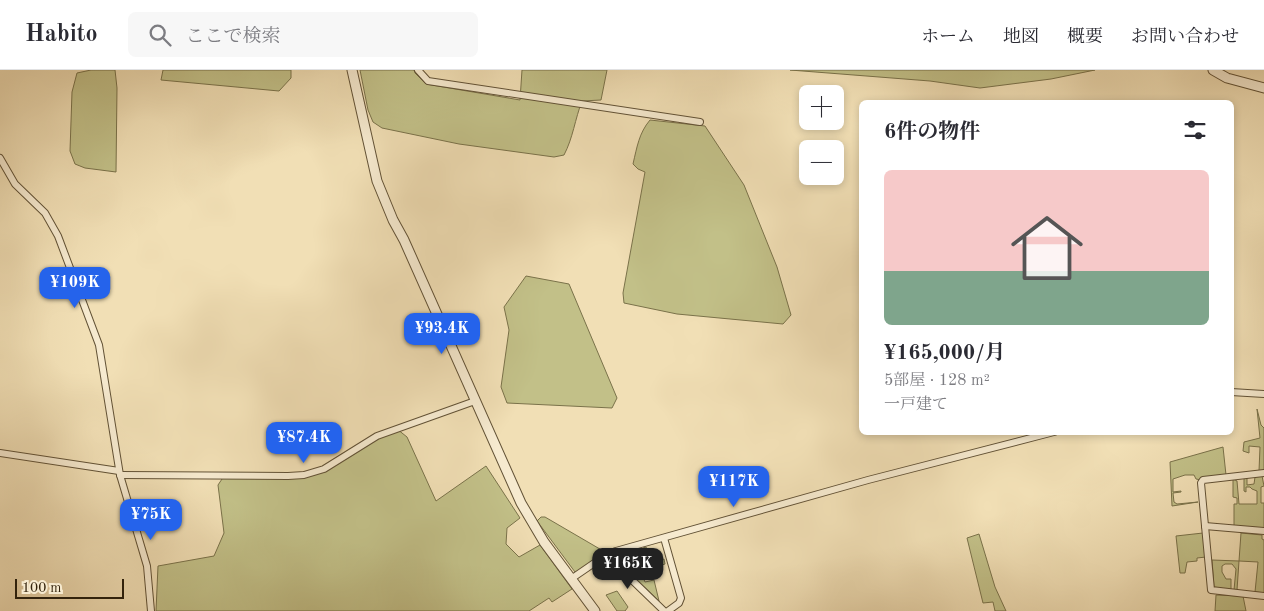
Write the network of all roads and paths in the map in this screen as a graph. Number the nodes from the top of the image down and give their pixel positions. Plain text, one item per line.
1 (352, 70) edge
2 (418, 70) edge
3 (1213, 70) edge
4 (1264, 88) edge
5 (700, 122) dead end
6 (0, 158) edge
7 (1234, 392) edge
8 (1264, 394) edge
9 (475, 401) junction
10 (1042, 435) edge
11 (0, 453) edge
12 (119, 473) junction
13 (1264, 473) edge
14 (1205, 526) junction
15 (1264, 531) edge
16 (664, 538) junction
17 (606, 555) junction
18 (571, 579) junction
19 (1264, 596) edge
20 (151, 611) edge
21 (595, 611) edge
22 (664, 611) edge
23 (668, 611) edge

1 - 9 street
2 - 5 street
3 - 4 street
6 - 12 street
7 - 8 street
9 - 12 street
9 - 18 street
10 - 16 street
11 - 12 street
12 - 20 street
13 - 14 street
14 - 15 street
14 - 19 street
16 - 17 street
16 - 23 street
17 - 18 street
17 - 22 street
18 - 21 street

